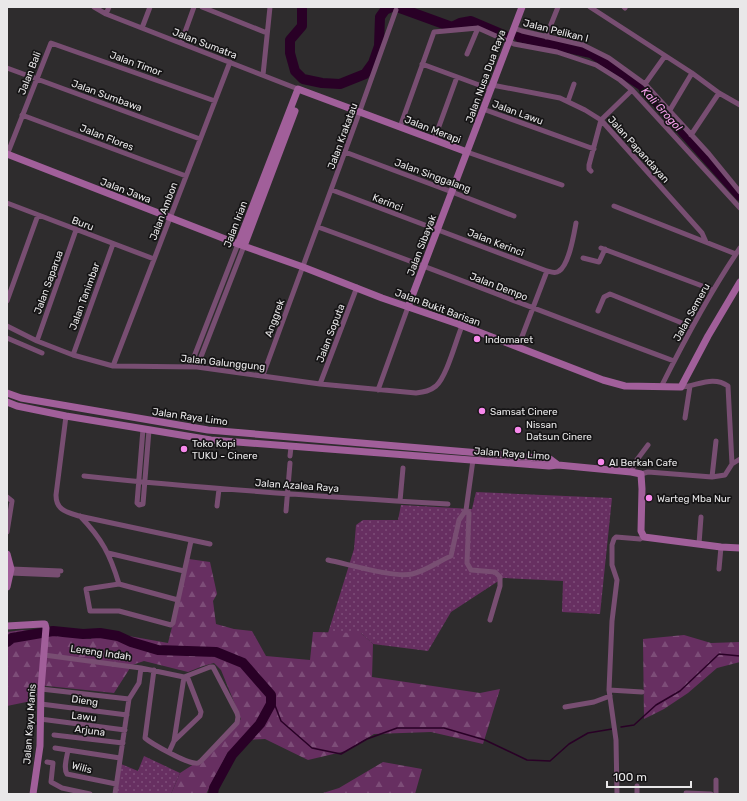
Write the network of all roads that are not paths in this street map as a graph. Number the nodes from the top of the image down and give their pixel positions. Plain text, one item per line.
1 (94, 7) edge
2 (109, 7) edge
3 (150, 7) edge
4 (194, 7) edge
5 (202, 7) edge
6 (270, 7) edge
7 (522, 7) edge
8 (558, 7) edge
9 (594, 8) edge
10 (396, 10) dead end
11 (106, 14) junction
12 (142, 28) junction
13 (478, 28) junction
14 (514, 28) junction
15 (267, 33) junction
16 (546, 37) junction
17 (508, 42) junction
18 (51, 43) joint
19 (181, 43) junction
20 (467, 54) dead end
21 (665, 56) junction
22 (230, 62) junction
23 (422, 64) junction
24 (7, 68) edge
25 (692, 73) junction
26 (263, 75) junction
27 (457, 77) junction
28 (36, 78) junction
29 (574, 84) dead end
30 (645, 84) junction
31 (491, 87) junction
32 (300, 90) junction
33 (632, 90) junction
34 (719, 93) junction
35 (215, 101) junction
36 (568, 101) junction
37 (740, 105) edge
38 (483, 109) junction
39 (670, 110) junction
40 (360, 112) junction
41 (22, 115) junction
42 (601, 120) junction
43 (400, 127) junction
44 (691, 134) junction
45 (200, 139) junction
46 (434, 140) junction
47 (594, 149) junction
48 (345, 152) junction
49 (467, 152) junction
50 (7, 154) edge
51 (591, 171) dead end
52 (186, 176) junction
53 (562, 185) dead end
54 (332, 190) junction
55 (452, 192) junction
56 (740, 192) edge
57 (7, 203) edge
58 (614, 206) dead end
59 (740, 208) edge
60 (38, 215) junction
61 (514, 216) dead end
62 (170, 218) junction
63 (576, 223) dead end
64 (318, 227) junction
65 (76, 230) junction
66 (438, 230) junction
67 (706, 242) junction
68 (113, 244) junction
69 (241, 245) junction
70 (740, 248) edge
71 (736, 254) junction
72 (583, 258) dead end
73 (154, 259) junction
74 (424, 266) junction
75 (303, 267) junction
76 (547, 271) junction
77 (740, 282) edge
78 (357, 287) junction
79 (713, 290) junction
80 (7, 301) edge
81 (408, 307) junction
82 (532, 308) junction
83 (598, 311) dead end
84 (7, 326) edge
85 (462, 326) junction
86 (692, 327) junction
87 (7, 338) edge
88 (37, 341) junction
89 (518, 347) junction
90 (42, 353) dead end
91 (72, 355) junction
92 (674, 361) junction
93 (113, 366) junction
94 (190, 367) junction
95 (197, 367) junction
96 (262, 375) junction
97 (320, 384) junction
98 (690, 386) junction
99 (662, 387) junction
100 (681, 387) junction
101 (378, 390) junction
102 (7, 392) edge
103 (7, 402) edge
104 (66, 416) junction
105 (685, 418) dead end
106 (146, 430) junction
107 (306, 439) junction
108 (716, 441) dead end
109 (648, 446) dead end
110 (291, 447) junction
111 (305, 448) junction
112 (456, 455) junction
113 (290, 456) dead end
114 (740, 459) edge
115 (473, 460) junction
116 (290, 463) dead end
117 (732, 464) junction
118 (558, 465) junction
119 (403, 468) dead end
120 (631, 472) junction
121 (641, 474) junction
122 (84, 476) dead end
123 (712, 477) junction
124 (139, 482) junction
125 (145, 482) junction
126 (219, 488) junction
127 (287, 494) junction
128 (7, 497) edge
129 (400, 501) junction
130 (448, 504) dead end
131 (217, 506) dead end
132 (466, 510) junction
133 (286, 511) dead end
134 (79, 516) junction
135 (701, 517) dead end
136 (7, 532) edge
137 (644, 537) junction
138 (191, 540) junction
139 (210, 544) dead end
140 (699, 544) junction
141 (721, 547) junction
142 (740, 548) edge
143 (108, 553) junction
144 (7, 554) edge
145 (328, 560) dead end
146 (719, 569) dead end
147 (10, 571) junction
148 (184, 571) junction
149 (59, 573) dead end
150 (119, 584) junction
151 (7, 587) edge
152 (178, 600) junction
153 (490, 620) dead end
154 (7, 626) edge
155 (44, 655) junction
156 (141, 668) junction
157 (154, 670) junction
158 (185, 677) junction
159 (41, 688) junction
160 (609, 690) junction
161 (642, 692) dead end
162 (610, 696) junction
163 (130, 699) junction
164 (40, 704) junction
165 (565, 707) dead end
166 (128, 715) junction
167 (40, 720) junction
168 (125, 730) junction
169 (54, 735) dead end
170 (174, 740) junction
171 (123, 743) junction
172 (55, 748) dead end
173 (68, 750) junction
174 (169, 752) junction
175 (120, 758) junction
176 (47, 762) dead end
177 (716, 780) dead end
178 (116, 784) junction
179 (637, 786) dead end
180 (62, 791) edge
181 (686, 793) dead end
182 (32, 794) edge
183 (90, 794) edge
184 (114, 794) edge
185 (618, 794) edge
186 (637, 794) edge
187 (711, 794) edge
188 (716, 794) edge

1 - 11 street, Jalan Sumatra
2 - 11 street
3 - 12 street
4 - 19 street
5 - 15 street
6 - 15 street
7 - 14 street, Jalan Nusa Dua Raya
8 - 16 street
9 - 21 street
10 - 40 street, Jalan Krakatau
11 - 12 street, Jalan Sumatra
12 - 19 street, Jalan Sumatra
13 - 17 street
13 - 20 street
13 - 23 street
14 - 16 street, Jalan Pelikan I
14 - 17 street, Jalan Nusa Dua Raya
15 - 26 street
16 - 30 street, Jalan Pelikan I
17 - 31 street, Jalan Nusa Dua Raya
17 - 33 street
18 - 28 street, Jalan Bali
18 - 35 street, Jalan Timor
19 - 22 street, Jalan Sumatra
21 - 25 street
21 - 30 street
22 - 26 street, Jalan Sumatra
22 - 35 street, Jalan Ambon
23 - 27 street, Jalan Papandayan
23 - 43 street
24 - 28 street, Jalan Sumbawa
25 - 34 street
25 - 39 street
26 - 32 street, Jalan Sumatra
27 - 31 street, Jalan Papandayan
27 - 46 street
28 - 41 street, Jalan Bali
28 - 45 street, Jalan Sumbawa
29 - 36 street
30 - 39 street, Jalan Pelikan I
31 - 36 street, Jalan Papandayan
31 - 38 street, Jalan Nusa Dua Raya
32 - 40 street, Jalan Merapi
32 - 69 street, Jalan Irian
33 - 42 street
33 - 59 street
34 - 37 street
34 - 44 street
35 - 45 street, Jalan Ambon
36 - 42 street, Jalan Papandayan
38 - 47 street, Jalan Lawu
38 - 49 street, Jalan Nusa Dua Raya
39 - 44 street, Jalan Pelikan I
40 - 43 street, Jalan Merapi
40 - 48 street, Jalan Krakatau
41 - 50 street, Jalan Bali
41 - 52 street, Jalan Flores
42 - 47 street
42 - 67 street, Jalan Papandayan
43 - 46 street, Jalan Merapi
44 - 56 street, Jalan Pelikan I
45 - 52 street, Jalan Ambon
46 - 49 street, Jalan Merapi
47 - 51 street
48 - 54 street, Jalan Krakatau
48 - 55 street, Jalan Singgalang
49 - 53 street, Jalan Merapi
49 - 55 street, Jalan Sibayak
50 - 62 street, Jalan Jawa
52 - 62 street, Jalan Ambon
54 - 64 street, Jalan Krakatau
54 - 66 street, Kerinci
55 - 61 street, Jalan Singgalang
55 - 66 street, Jalan Sibayak
57 - 60 street, Buru
58 - 67 street
60 - 65 street, Buru
60 - 80 street
62 - 69 street, Jalan Jawa
62 - 73 street, Jalan Ambon
63 - 76 street
64 - 74 street, Jalan Dempo
64 - 75 street, Jalan Krakatau
65 - 68 street, Buru
65 - 88 street, Jalan Saparua
66 - 74 street, Jalan Sibayak
66 - 76 street, Jalan Kerinci
67 - 71 street
68 - 73 street, Buru
68 - 91 street, Jalan Tanimbar
69 - 75 street, Jalan Bukit Barisan
69 - 94 street, Jalan Irian
69 - 95 street, Jalan Irian
70 - 71 street, Jalan Semeru
71 - 79 street, Jalan Semeru
72 - 79 street
73 - 93 street, Jalan Ambon
74 - 81 street, Jalan Sibayak
74 - 82 street, Jalan Dempo
75 - 78 street, Jalan Bukit Barisan
75 - 96 street, Anggrek
76 - 82 street
77 - 100 street
78 - 81 street, Jalan Bukit Barisan
78 - 97 street, Jalan Soputa
79 - 86 street, Jalan Semeru
81 - 85 street, Jalan Bukit Barisan
81 - 101 street, Jalan Sibayak
82 - 89 street
82 - 92 street, Jalan Dempo
83 - 86 street
84 - 88 street, Jalan Galunggung
85 - 89 street, Jalan Bukit Barisan
85 - 101 street, Jalan Galunggung
86 - 92 street, Jalan Semeru
87 - 90 street
88 - 91 street, Jalan Galunggung
89 - 99 street, Jalan Bukit Barisan
91 - 93 street, Jalan Galunggung
92 - 99 street, Jalan Semeru
93 - 94 street, Jalan Galunggung
94 - 95 street, Jalan Galunggung
95 - 96 street, Jalan Galunggung
96 - 97 street, Jalan Galunggung
97 - 101 street, Jalan Galunggung
98 - 100 street
98 - 105 street
98 - 117 street
99 - 100 street, Jalan Bukit Barisan
102 - 107 street, Jalan Raya Limo
103 - 104 street, Jalan Raya Limo
104 - 106 street, Jalan Raya Limo
104 - 134 street
106 - 110 street, Jalan Raya Limo
106 - 124 street
106 - 125 street
107 - 111 street
107 - 112 street, Jalan Raya Limo
108 - 123 street
109 - 120 street
110 - 111 street, Jalan Raya Limo
110 - 113 street
111 - 112 street, Jalan Raya Limo
112 - 115 street, Jalan Raya Limo
112 - 118 street, Jalan Raya Limo
114 - 117 street
115 - 118 street, Jalan Raya Limo
115 - 132 street
116 - 127 street
117 - 123 street
118 - 120 street
119 - 129 street
120 - 121 street
121 - 123 street
121 - 137 street
122 - 124 street, Jalan Azalea Raya
124 - 125 street, Jalan Azalea Raya
124 - 125 street
125 - 126 street, Jalan Azalea Raya
126 - 127 street, Jalan Azalea Raya
126 - 131 street
127 - 129 street, Jalan Azalea Raya
127 - 133 street
128 - 136 street
129 - 130 street, Jalan Azalea Raya
132 - 145 street
132 - 153 street
134 - 138 street
134 - 143 street
135 - 140 street
137 - 140 street
137 - 160 street
138 - 139 street
138 - 148 street
140 - 141 street
141 - 142 street
141 - 146 street
143 - 148 street
143 - 150 street
144 - 147 street
147 - 149 street
147 - 151 street
148 - 152 street
150 - 152 street
150 - 152 street
154 - 155 street
155 - 156 street, Lereng Indah
155 - 159 street, Jalan Kayu Manis
156 - 157 street
156 - 163 street, Lereng Indah
157 - 158 street
157 - 174 street
158 - 170 street
158 - 170 street
158 - 174 street
159 - 163 street
159 - 164 street, Jalan Kayu Manis
160 - 161 street
160 - 162 street
162 - 165 street
162 - 185 street
163 - 166 street, Lereng Indah
164 - 166 street, Dieng
164 - 167 street, Jalan Kayu Manis
166 - 168 street, Lereng Indah
167 - 168 street, Lawu
167 - 182 street, Jalan Kayu Manis
168 - 171 street, Lereng Indah
169 - 171 street, Arjuna
170 - 174 street
171 - 175 street, Lereng Indah
172 - 173 street
173 - 175 street
173 - 178 street, Wilis
175 - 178 street, Lereng Indah
176 - 180 street
177 - 188 street
178 - 184 street, Lereng Indah
179 - 186 street
180 - 183 street
181 - 187 street

